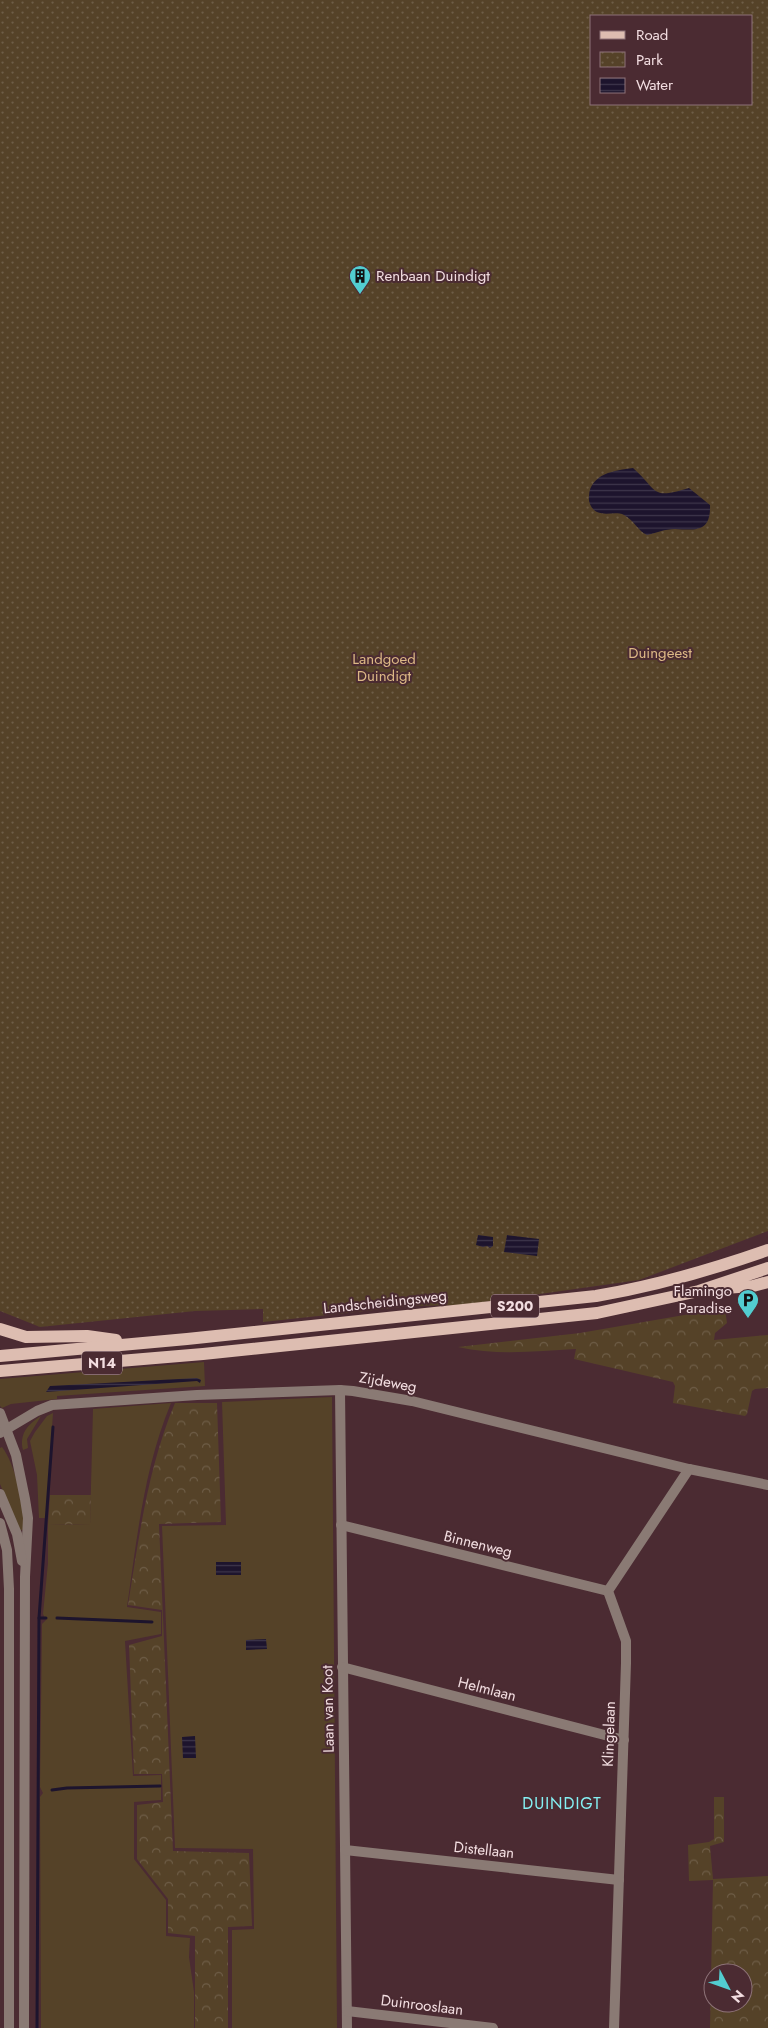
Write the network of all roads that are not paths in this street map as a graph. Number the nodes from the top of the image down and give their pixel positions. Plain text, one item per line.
1 (768, 1250) edge
2 (768, 1268) edge
3 (768, 1282) edge
4 (699, 1291) junction
5 (0, 1329) edge
6 (202, 1337) joint
7 (138, 1343) junction
8 (203, 1354) joint
9 (0, 1356) edge
10 (0, 1372) edge
11 (340, 1390) junction
12 (0, 1413) edge
13 (3, 1430) edge
14 (689, 1469) junction
15 (768, 1485) edge
16 (0, 1494) edge
17 (0, 1522) edge
18 (341, 1525) junction
19 (25, 1577) junction
20 (608, 1591) junction
21 (342, 1668) junction
22 (624, 1740) junction
23 (345, 1850) junction
24 (619, 1880) junction
25 (4, 2003) edge
26 (347, 2011) junction
27 (9, 2028) edge
28 (24, 2028) edge
29 (347, 2028) edge
30 (493, 2028) edge
31 (614, 2028) edge

1 - 6 main road, Landscheidingsweg / S200
2 - 4 main road, S200
3 - 4 main road
4 - 8 main road, S200
5 - 7 main road, N14
6 - 7 main road, Landscheidingsweg / N14
7 - 9 main road, Landscheidingsweg / N14
8 - 10 main road, N14
11 - 13 street, Zijdeweg
11 - 14 street, Zijdeweg
11 - 18 street, Laan van Koot
12 - 13 street
13 - 19 street
14 - 15 street, Zijdeweg
14 - 20 street
16 - 19 street
17 - 25 street
18 - 20 street, Binnenweg
18 - 21 street, Laan van Koot
19 - 28 street
20 - 22 street, Klingelaan
21 - 22 street, Helmlaan
21 - 23 street, Laan van Koot
22 - 24 street, Klingelaan
23 - 24 street, Distellaan
23 - 26 street, Laan van Koot
24 - 31 street, Klingelaan
25 - 27 street
26 - 29 street, Laan van Koot
26 - 30 street, Duinrooslaan

